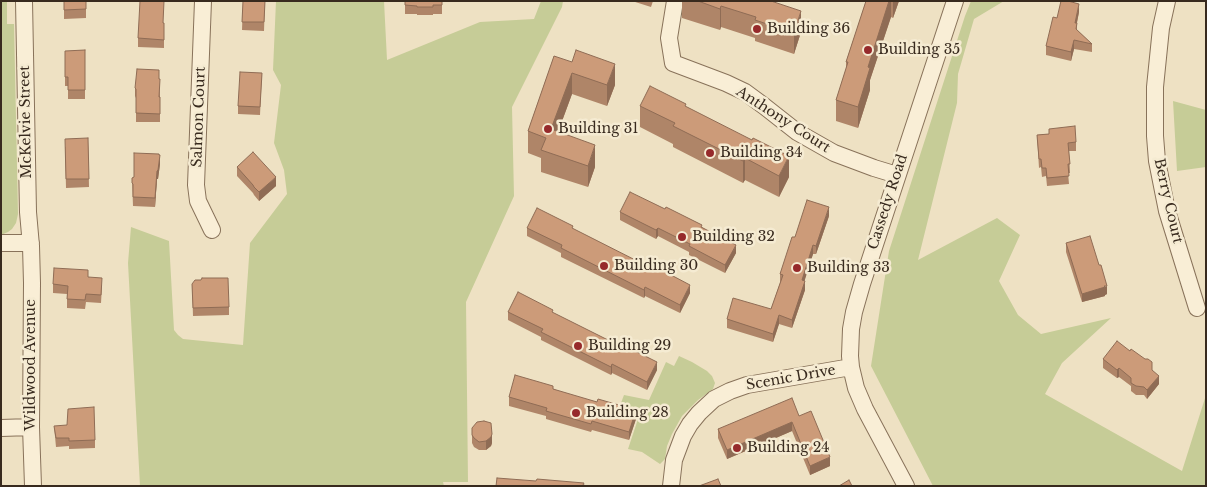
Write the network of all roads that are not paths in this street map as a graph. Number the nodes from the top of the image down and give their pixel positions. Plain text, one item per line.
1 (24, 1) edge
2 (203, 1) edge
3 (675, 1) edge
4 (955, 1) edge
5 (1167, 1) edge
6 (897, 175) junction
7 (212, 230) dead end
8 (1, 243) edge
9 (31, 244) junction
10 (1197, 308) dead end
11 (851, 368) junction
12 (31, 427) junction
13 (1, 428) edge
14 (32, 486) edge
15 (671, 486) edge
16 (906, 486) edge

1 - 9 street, McKelvie Street
2 - 7 street, Salmon Court
3 - 6 street, Anthony Court
4 - 6 street, Cassedy Road
5 - 10 street, Berry Court
6 - 11 street, Cassedy Road
8 - 9 street
9 - 12 street, Wildwood Avenue
11 - 15 street, Scenic Drive
11 - 16 street, Cassedy Road
12 - 13 street
12 - 14 street, Wildwood Avenue

